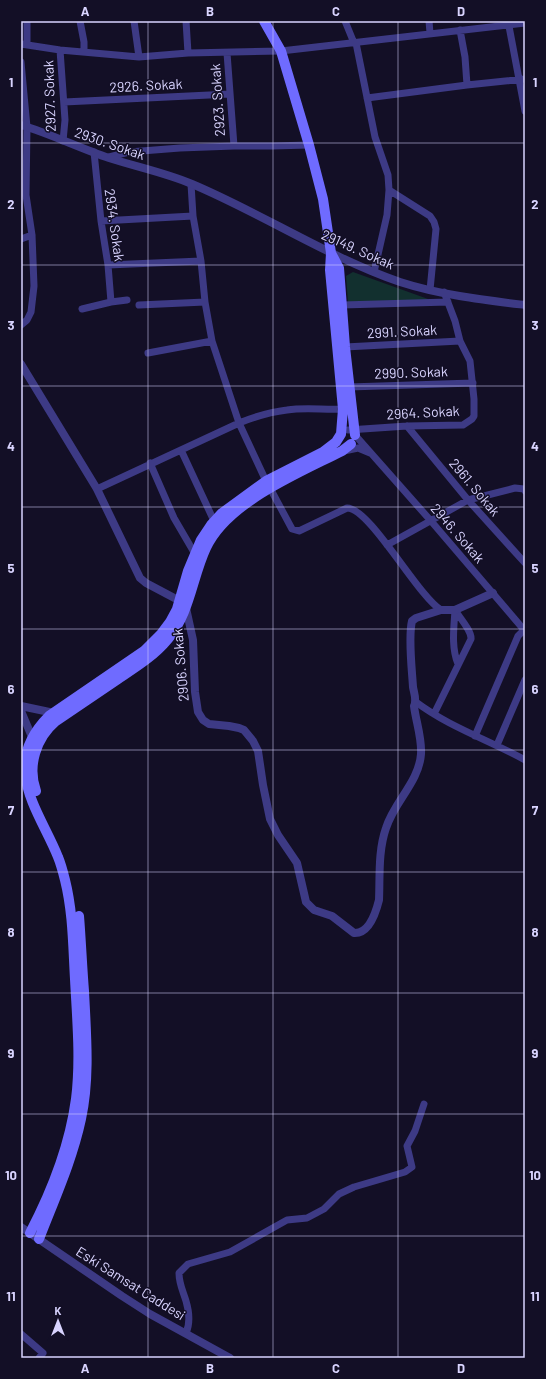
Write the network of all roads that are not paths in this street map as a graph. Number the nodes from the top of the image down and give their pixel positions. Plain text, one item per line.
1 (27, 21) edge
2 (80, 21) edge
3 (134, 21) edge
4 (186, 21) edge
5 (264, 21) edge
6 (345, 21) edge
7 (429, 21) edge
8 (508, 23) edge
9 (525, 23) edge
10 (460, 30) junction
11 (430, 34) junction
12 (355, 43) junction
13 (24, 44) edge
14 (60, 50) junction
15 (84, 52) junction
16 (281, 52) junction
17 (188, 53) junction
18 (227, 53) junction
19 (139, 57) junction
20 (21, 62) edge
21 (522, 80) edge
22 (467, 85) junction
23 (230, 94) junction
24 (367, 98) junction
25 (64, 102) junction
26 (525, 111) edge
27 (24, 126) edge
28 (63, 141) junction
29 (309, 145) junction
30 (234, 146) junction
31 (94, 152) junction
32 (108, 157) junction
33 (191, 184) junction
34 (389, 190) junction
35 (193, 216) junction
36 (101, 221) junction
37 (32, 235) junction
38 (21, 239) edge
39 (331, 253) junction
40 (201, 261) junction
41 (108, 265) junction
42 (374, 272) junction
43 (430, 290) junction
44 (444, 292) junction
45 (127, 300) dead end
46 (111, 302) junction
47 (205, 302) junction
48 (448, 302) junction
49 (139, 305) dead end
50 (342, 305) junction
51 (525, 305) edge
52 (82, 310) dead end
53 (21, 325) edge
54 (212, 341) junction
55 (460, 341) junction
56 (345, 347) junction
57 (148, 353) dead end
58 (21, 364) edge
59 (473, 383) junction
60 (349, 387) junction
61 (343, 409) junction
62 (239, 423) junction
63 (407, 426) junction
64 (351, 437) junction
65 (181, 450) junction
66 (371, 453) junction
67 (150, 463) junction
68 (268, 485) junction
69 (97, 489) junction
70 (525, 491) edge
71 (468, 500) junction
72 (214, 521) junction
73 (431, 521) junction
74 (386, 545) junction
75 (195, 554) junction
76 (525, 563) edge
77 (493, 593) junction
78 (183, 605) junction
79 (441, 610) junction
80 (455, 610) junction
81 (524, 630) edge
82 (458, 664) junction
83 (525, 680) edge
84 (416, 702) junction
85 (21, 706) edge
86 (21, 711) edge
87 (58, 714) junction
88 (434, 714) junction
89 (475, 736) junction
90 (32, 737) junction
91 (497, 745) junction
92 (525, 760) edge
93 (424, 1104) dead end
94 (21, 1227) edge
95 (30, 1233) junction
96 (39, 1239) junction
97 (186, 1333) junction
98 (21, 1334) edge
99 (39, 1358) edge
100 (230, 1358) edge

1 - 13 street
2 - 15 street
3 - 19 street
4 - 17 street
5 - 16 main road
6 - 12 street
7 - 11 street
8 - 9 street
8 - 10 street
8 - 21 street
10 - 11 street
10 - 22 street
11 - 12 street
12 - 16 street
12 - 24 street
13 - 14 street
14 - 15 street
14 - 25 street, 2927. Sokak
15 - 19 street
16 - 18 street
16 - 29 main road
17 - 18 street
17 - 19 street
18 - 23 street, 2923. Sokak
20 - 27 street
21 - 22 street
21 - 26 street
22 - 24 street
23 - 25 street, 2926. Sokak
23 - 30 street, 2923. Sokak
24 - 34 street
25 - 28 street, 2927. Sokak
27 - 28 street, 2930. Sokak
27 - 37 street
28 - 31 street, 2930. Sokak
29 - 30 street
29 - 39 main road
30 - 32 street
31 - 32 street, 2930. Sokak
31 - 36 street, 2934. Sokak
32 - 33 street, 2930. Sokak
33 - 35 street
33 - 39 street, 29149. Sokak
34 - 42 street
34 - 43 street
35 - 36 street
35 - 40 street
36 - 41 street, 2934. Sokak
37 - 38 street
37 - 53 street
39 - 42 street, 29149. Sokak
39 - 50 main road
39 - 61 main road
40 - 41 street
40 - 47 street
41 - 46 street, 2934. Sokak
42 - 43 street, 29149. Sokak
43 - 44 street, 29149. Sokak
44 - 48 street, 2964. Sokak
44 - 51 street, 29149. Sokak
45 - 46 street
46 - 52 street
47 - 49 street
47 - 54 street
48 - 50 street
48 - 55 street, 2964. Sokak
50 - 56 main road
54 - 57 street
54 - 62 street
55 - 56 street, 2991. Sokak
55 - 59 street, 2964. Sokak
56 - 60 main road
58 - 69 street
59 - 60 street, 2990. Sokak
59 - 63 street, 2964. Sokak
60 - 64 main road
61 - 62 street
61 - 64 main road
62 - 65 street
62 - 68 street
63 - 64 street, 2964. Sokak
63 - 71 street, 2961. Sokak
64 - 66 street, 2946. Sokak
64 - 66 street
64 - 68 main road
64 - 68 main road
65 - 67 street
65 - 72 street
66 - 73 street, 2946. Sokak
67 - 69 street
67 - 75 street
68 - 72 main road
68 - 74 street
68 - 78 main road
69 - 78 street
70 - 71 street
71 - 73 street
71 - 76 street, 2961. Sokak
72 - 75 main road
73 - 74 street
73 - 77 street, 2946. Sokak
74 - 79 street
75 - 78 main road
77 - 80 street, 2906. Sokak
77 - 81 street, 2946. Sokak
78 - 84 street, 2906. Sokak
78 - 87 main road
79 - 80 street, 2906. Sokak
79 - 84 street, 2906. Sokak
80 - 82 street
80 - 82 street
81 - 89 street
82 - 88 street
83 - 91 street
84 - 88 street
85 - 87 street
86 - 90 street
87 - 90 main road
87 - 96 main road
88 - 89 street
89 - 91 street
90 - 95 main road
91 - 92 street
93 - 97 street
94 - 95 street, Eski Samsat Caddesi
95 - 96 street, Eski Samsat Caddesi
96 - 97 street, Eski Samsat Caddesi
97 - 100 street, Eski Samsat Caddesi
98 - 99 street

